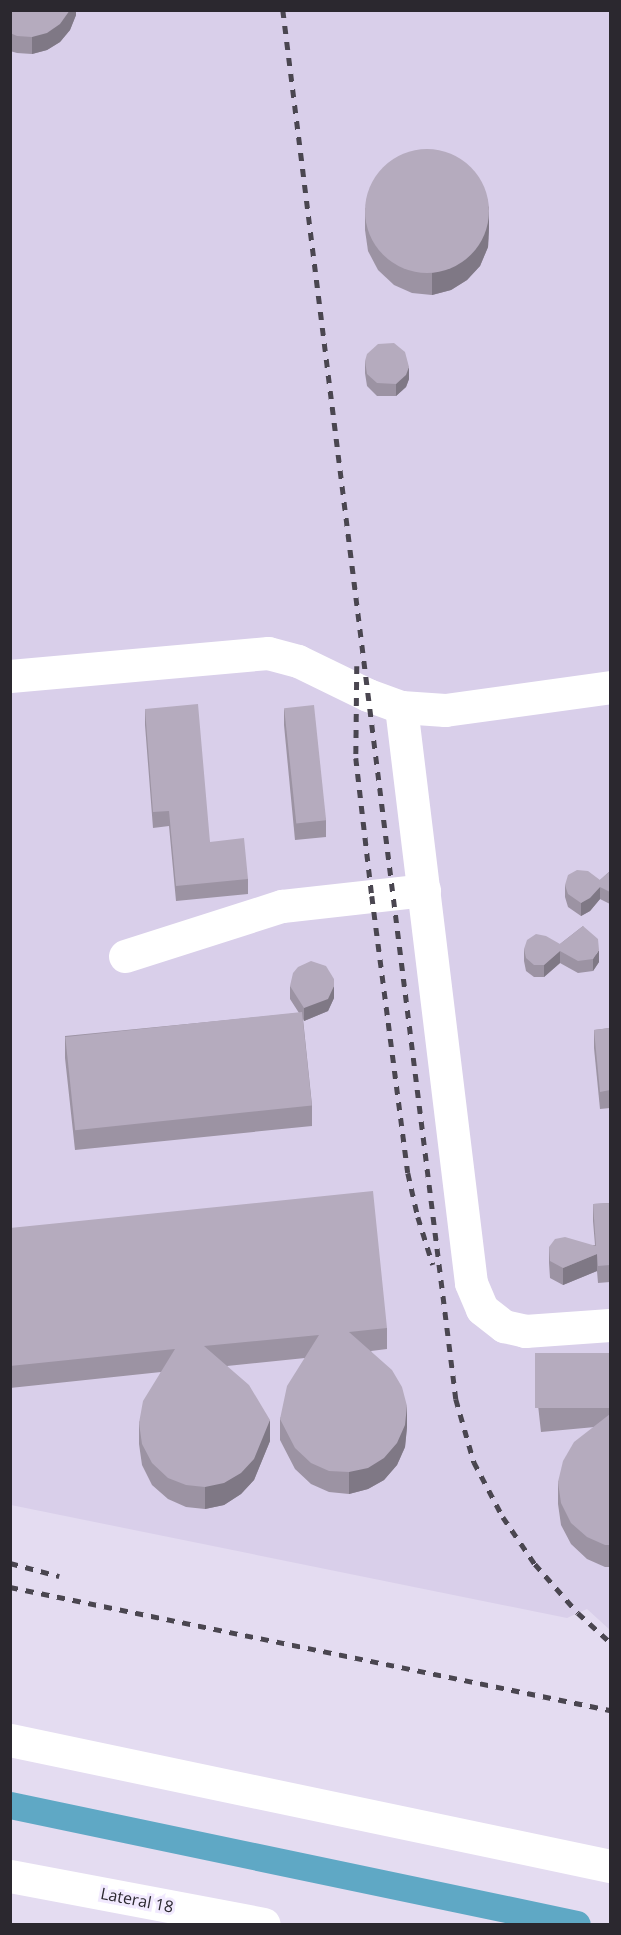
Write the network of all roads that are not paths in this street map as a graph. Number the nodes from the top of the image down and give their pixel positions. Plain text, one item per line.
1 (10, 676) edge
2 (610, 687) edge
3 (401, 707) junction
4 (424, 890) junction
5 (125, 956) dead end
6 (610, 1325) edge
7 (10, 1740) edge
8 (610, 1866) edge
9 (10, 1876) edge
10 (212, 1919) edge
11 (263, 1924) edge

1 - 3 street
2 - 3 street
3 - 4 street
4 - 5 street
4 - 6 street
7 - 8 street
9 - 10 street, Lateral 18
10 - 11 street, Lateral 18

